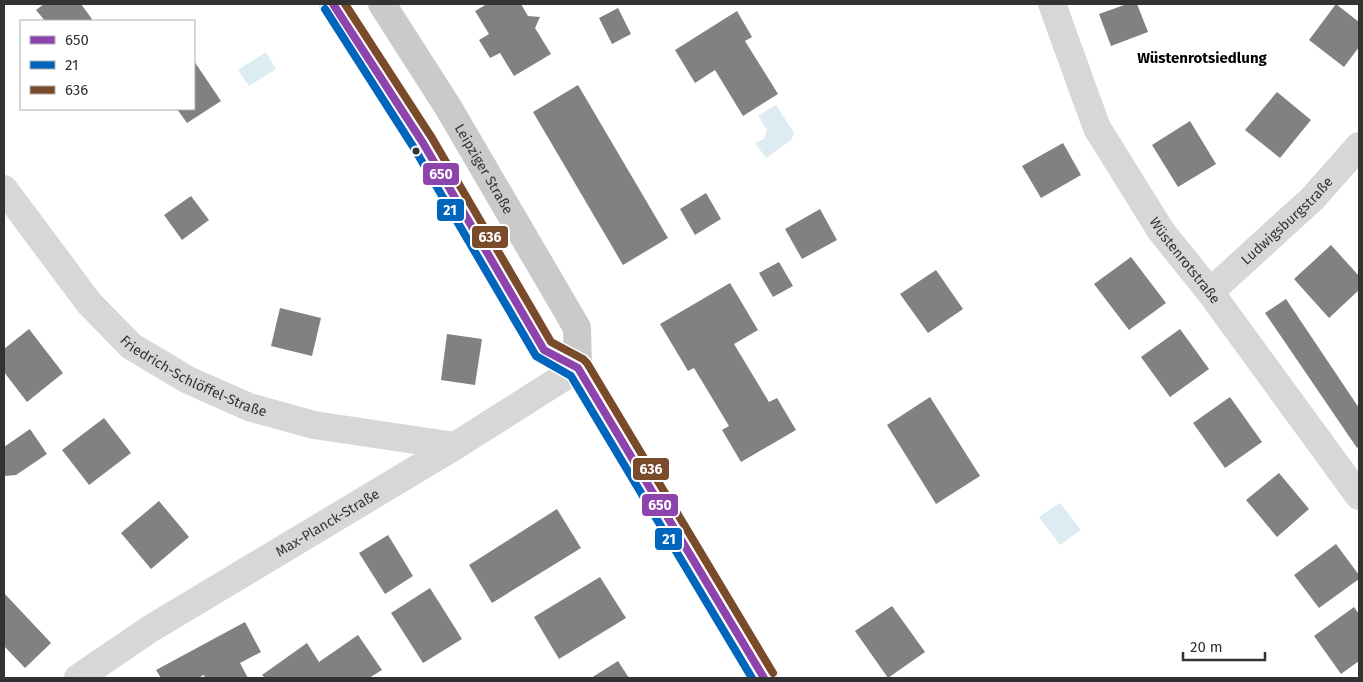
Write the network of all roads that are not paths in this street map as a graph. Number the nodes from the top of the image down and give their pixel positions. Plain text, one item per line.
1 (333, 4) edge
2 (382, 4) edge
3 (1052, 4) edge
4 (1359, 146) edge
5 (4, 190) edge
6 (1210, 292) junction
7 (578, 368) junction
8 (455, 446) junction
9 (1359, 496) edge
10 (78, 678) edge
11 (764, 678) edge

1 - 7 main road
2 - 7 main road, Leipziger Straße
3 - 6 street, Wüstenrotstraße
4 - 6 street, Ludwigsburgstraße
5 - 8 street, Friedrich-Schlöffel-Straße
6 - 9 street, Wüstenrotstraße
7 - 8 street, Max-Planck-Straße
7 - 11 main road, Leipziger Straße
8 - 10 street, Max-Planck-Straße

